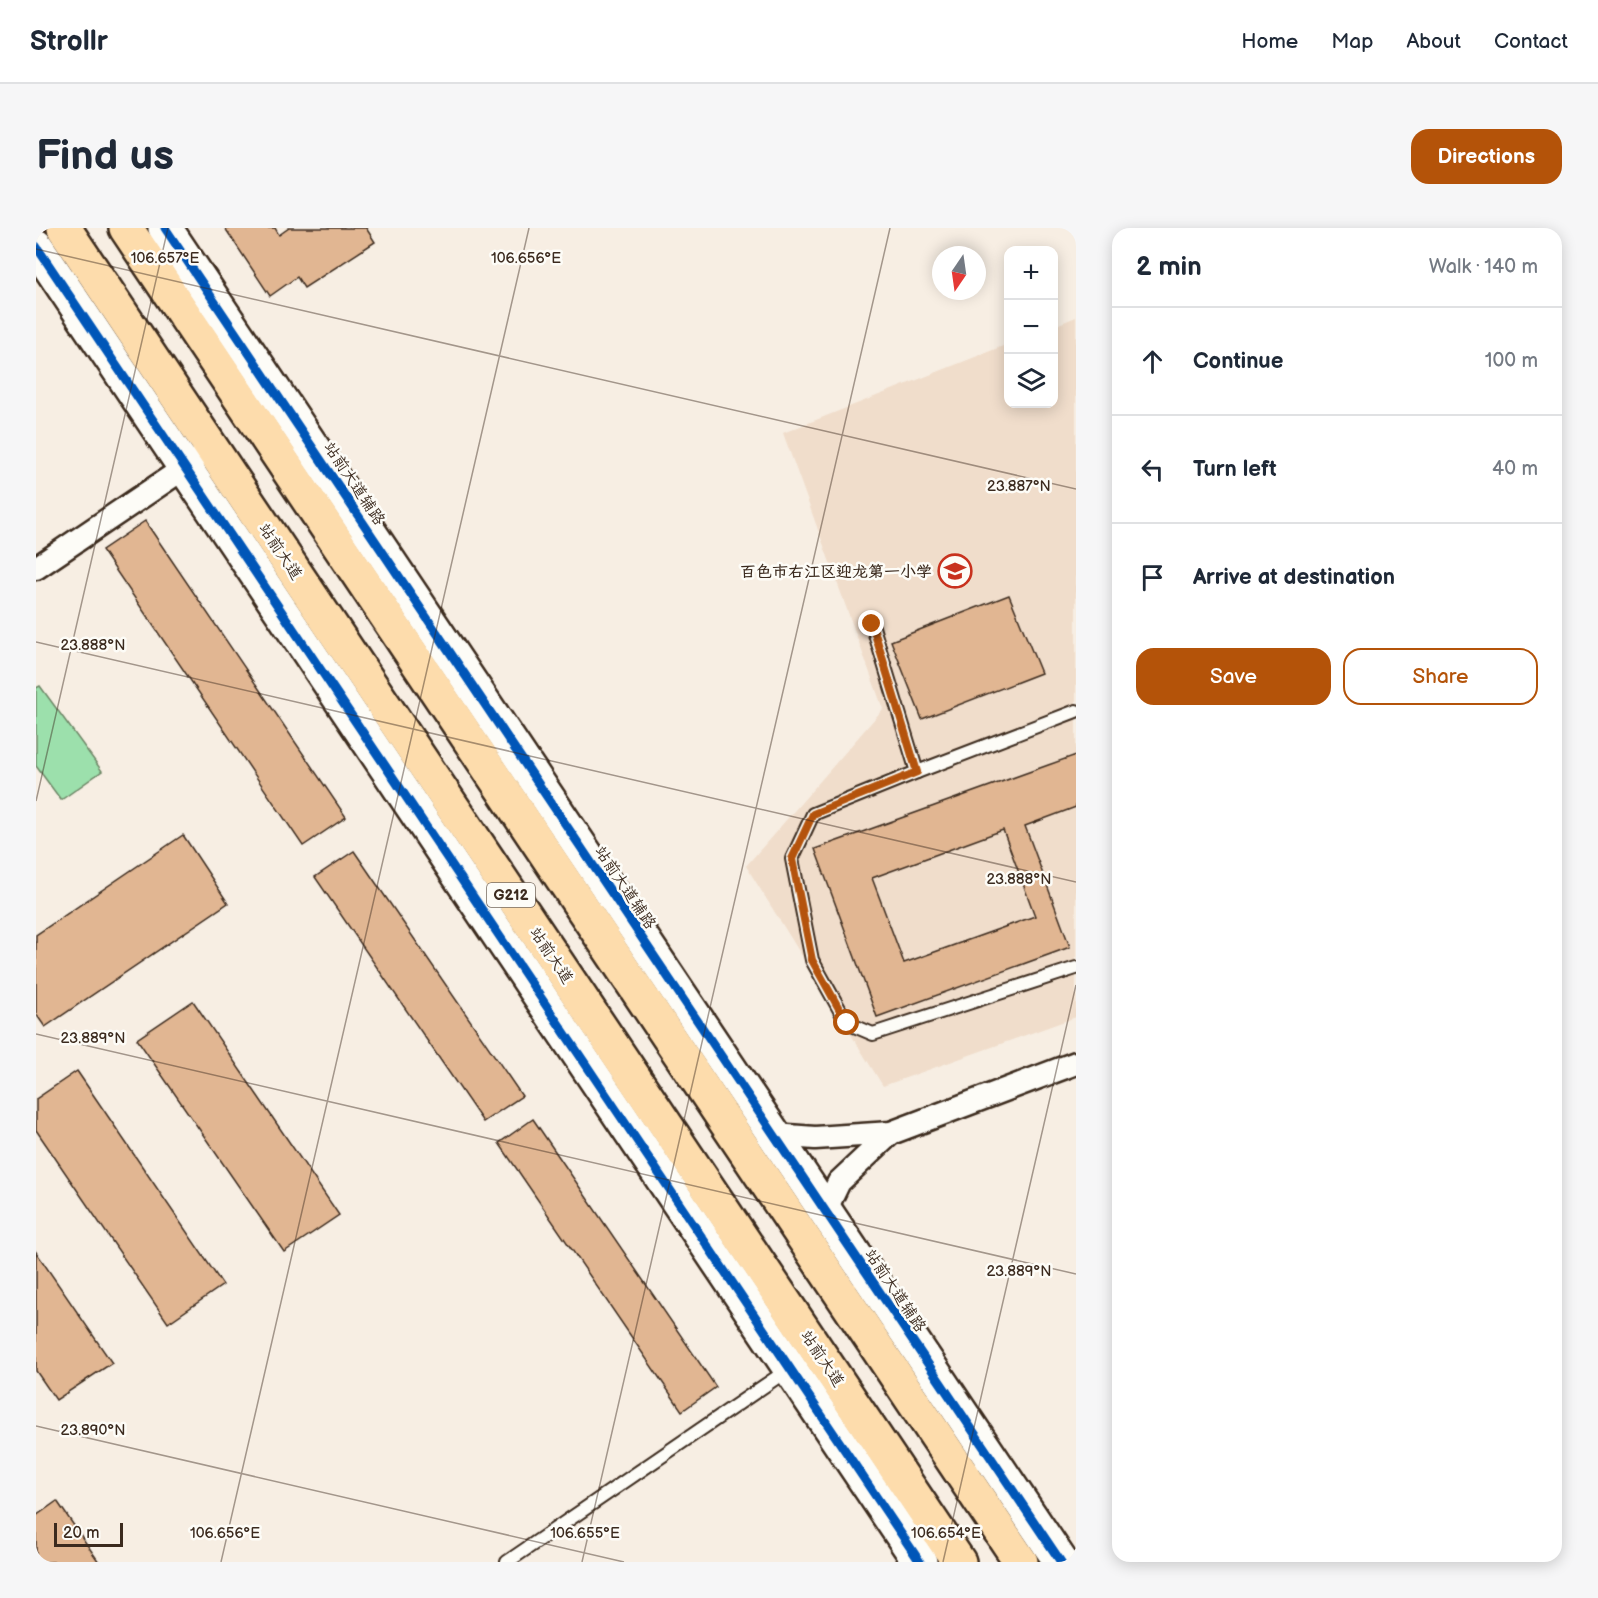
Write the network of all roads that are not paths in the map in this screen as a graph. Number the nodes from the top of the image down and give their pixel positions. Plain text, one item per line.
1 (64, 228) edge
2 (126, 228) edge
3 (165, 228) edge
4 (36, 246) edge
5 (212, 449) junction
6 (185, 467) junction
7 (36, 568) edge
8 (872, 624) dead end
9 (1076, 711) edge
10 (917, 772) junction
11 (1076, 968) edge
12 (1076, 1063) edge
13 (891, 1133) junction
14 (774, 1135) junction
15 (825, 1211) junction
16 (804, 1359) junction
17 (507, 1562) edge
18 (920, 1562) edge
19 (959, 1562) edge
20 (1022, 1562) edge
21 (1061, 1562) edge

1 - 5 highway, 站前大道 / G212
2 - 20 highway
3 - 14 street, 站前大道辅路
4 - 6 street
5 - 6 street
5 - 16 highway, 站前大道 / G212
6 - 7 street
6 - 16 street
8 - 10 lane
9 - 10 lane
10 - 11 lane
12 - 13 street
13 - 14 street
13 - 15 street
14 - 15 street, 站前大道辅路
15 - 21 street, 站前大道辅路
16 - 17 lane
16 - 18 street
16 - 19 highway, 站前大道 / G212

